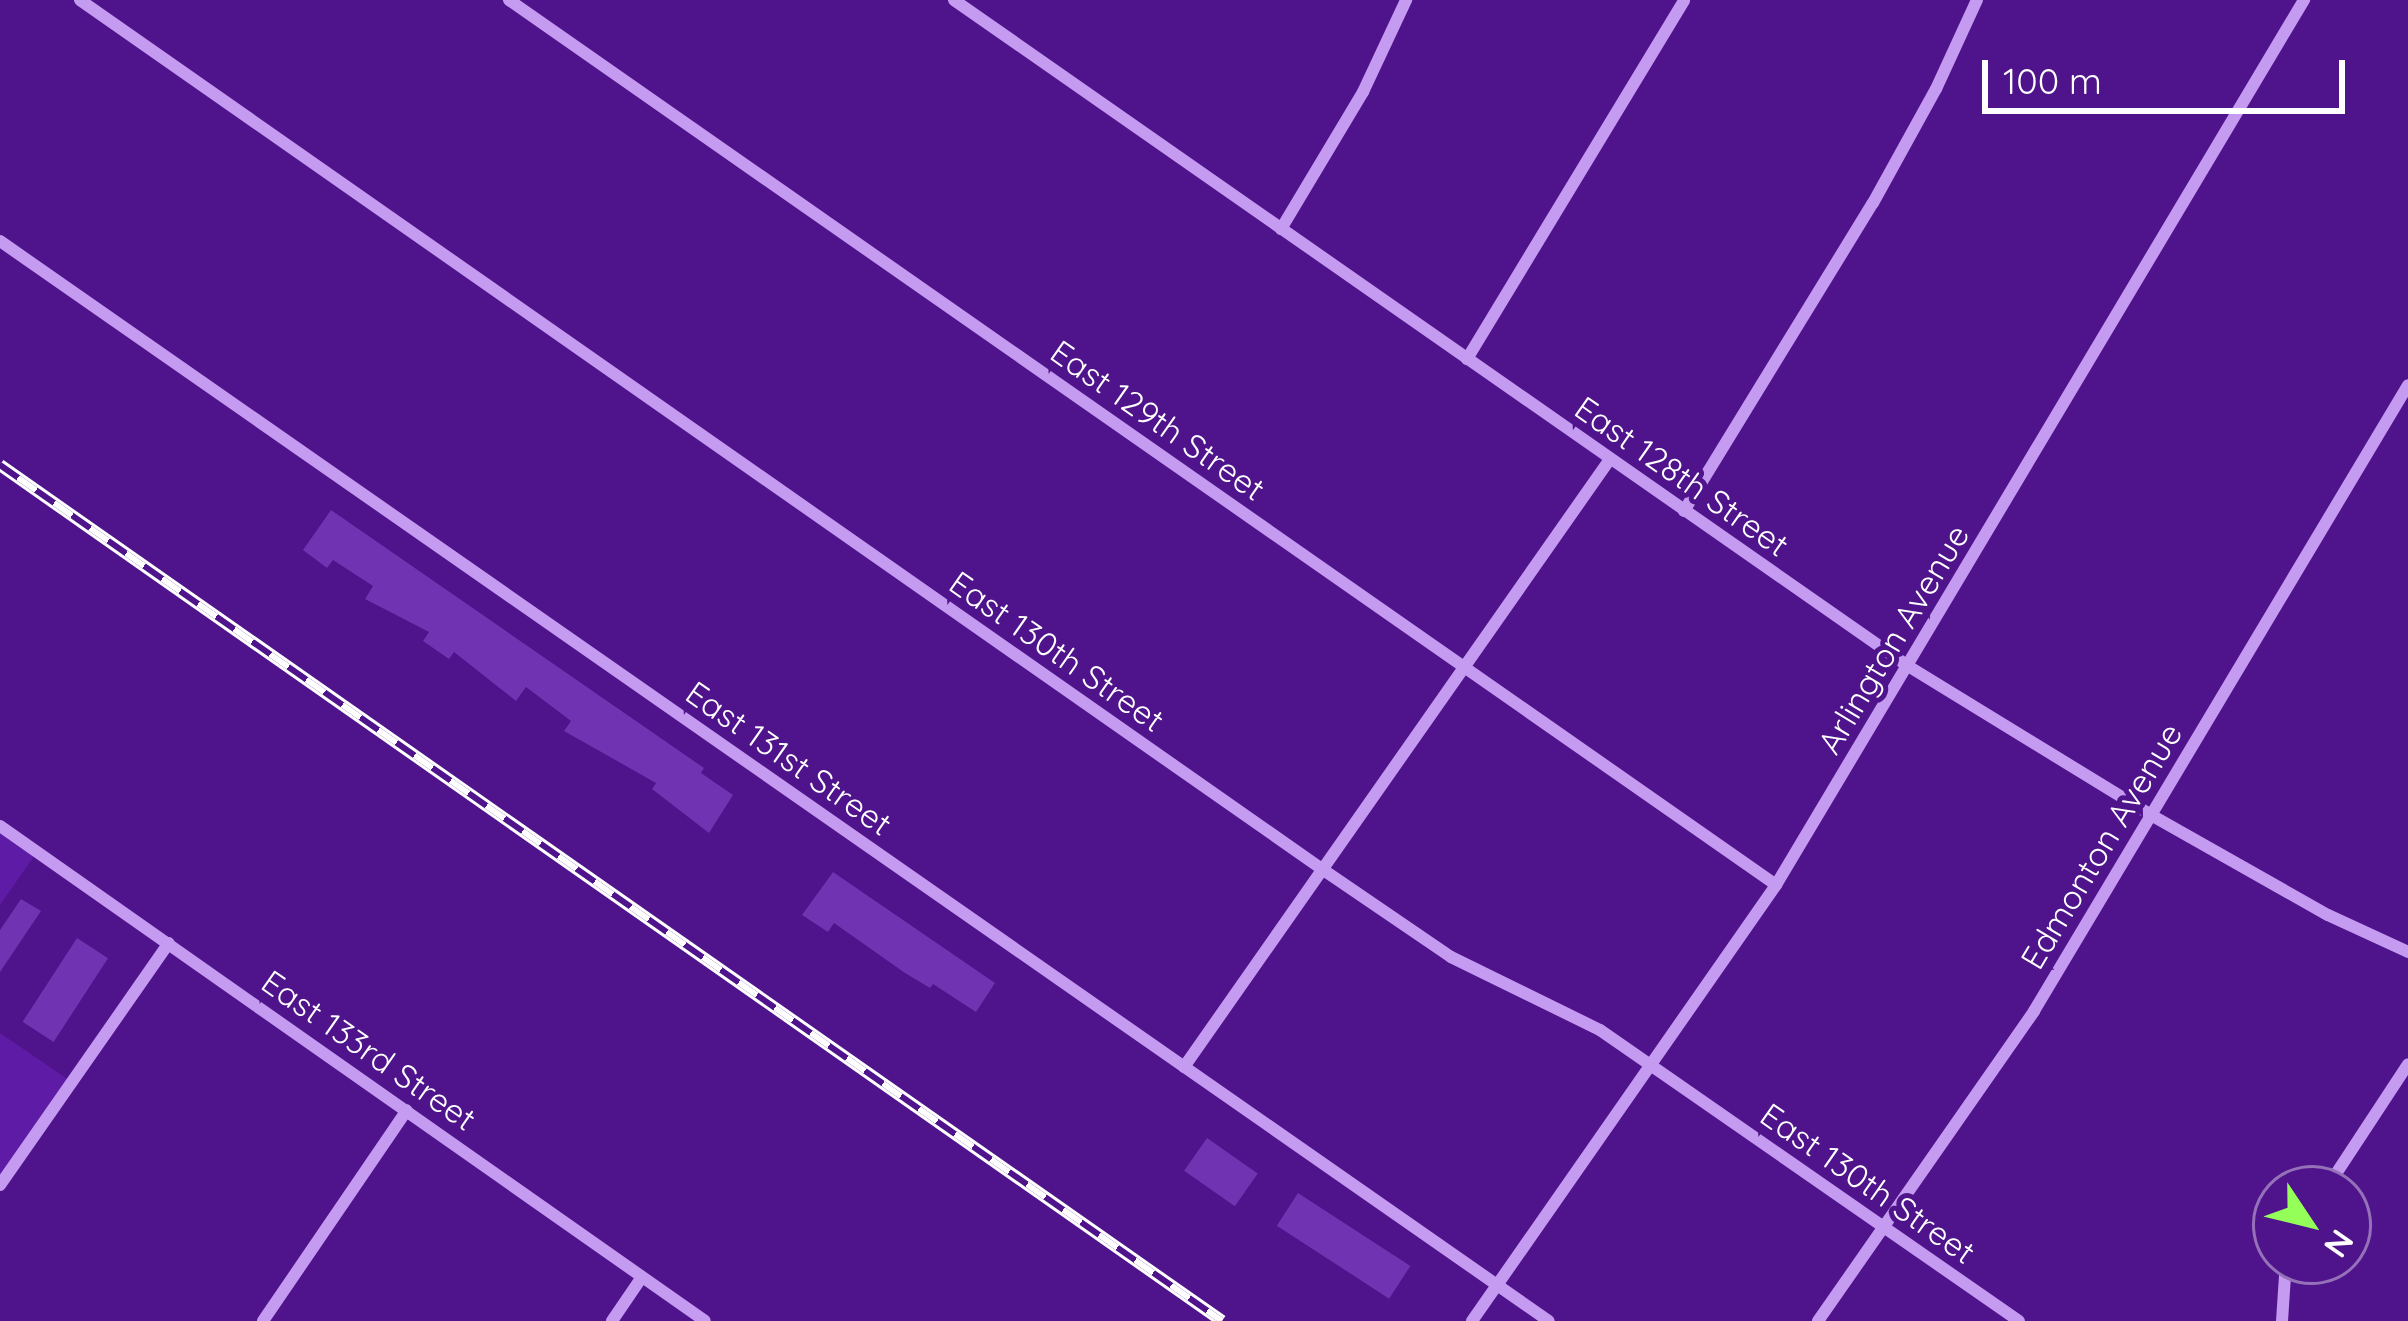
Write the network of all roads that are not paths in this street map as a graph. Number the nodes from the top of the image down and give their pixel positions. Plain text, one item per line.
1 (80, 0) edge
2 (509, 0) edge
3 (954, 0) edge
4 (1406, 0) edge
5 (1684, 0) edge
6 (1977, 0) edge
7 (2304, 0) edge
8 (1281, 229) junction
9 (0, 242) edge
10 (1467, 359) junction
11 (2408, 385) edge
12 (1610, 459) junction
13 (1684, 511) junction
14 (1908, 666) junction
15 (1464, 667) junction
16 (2151, 815) junction
17 (0, 826) edge
18 (1322, 869) junction
19 (1775, 885) junction
20 (170, 943) junction
21 (2408, 952) edge
22 (2408, 1064) edge
23 (1652, 1066) junction
24 (1184, 1067) junction
25 (407, 1110) junction
26 (2342, 1165) edge
27 (0, 1185) edge
28 (1883, 1226) junction
29 (642, 1277) junction
30 (2284, 1285) edge
31 (1498, 1286) junction
32 (262, 1321) edge
33 (612, 1321) edge
34 (705, 1321) edge
35 (1472, 1321) edge
36 (1549, 1321) edge
37 (1818, 1321) edge
38 (2019, 1321) edge
39 (2282, 1321) edge

1 - 18 street, East 130th Street
2 - 15 street, East 129th Street
3 - 8 street, East 128th Street
4 - 8 street
5 - 10 street
6 - 13 street
7 - 14 street, Arlington Avenue
8 - 10 street, East 128th Street
9 - 24 street, East 131st Street
10 - 12 street, East 128th Street
11 - 16 street, Edmonton Avenue
12 - 13 street, East 128th Street
12 - 15 street
13 - 14 street, East 128th Street
14 - 16 street, East 128th Street
14 - 19 street, Arlington Avenue
15 - 18 street
15 - 19 street, East 129th Street
16 - 21 street, East 128th Street
16 - 28 street, Edmonton Avenue
17 - 20 street, East 133rd Street
18 - 23 street, East 130th Street
18 - 24 street
19 - 23 street, Arlington Avenue
20 - 25 street, East 133rd Street
20 - 27 street
22 - 26 street
23 - 28 street, East 130th Street
23 - 31 street, Arlington Avenue
24 - 31 street, East 131st Street
25 - 29 street, East 133rd Street
25 - 32 street
28 - 37 street, Edmonton Avenue
28 - 38 street, East 130th Street
29 - 33 street
29 - 34 street, East 133rd Street
30 - 39 street
31 - 35 street, Arlington Avenue
31 - 36 street, East 131st Street

